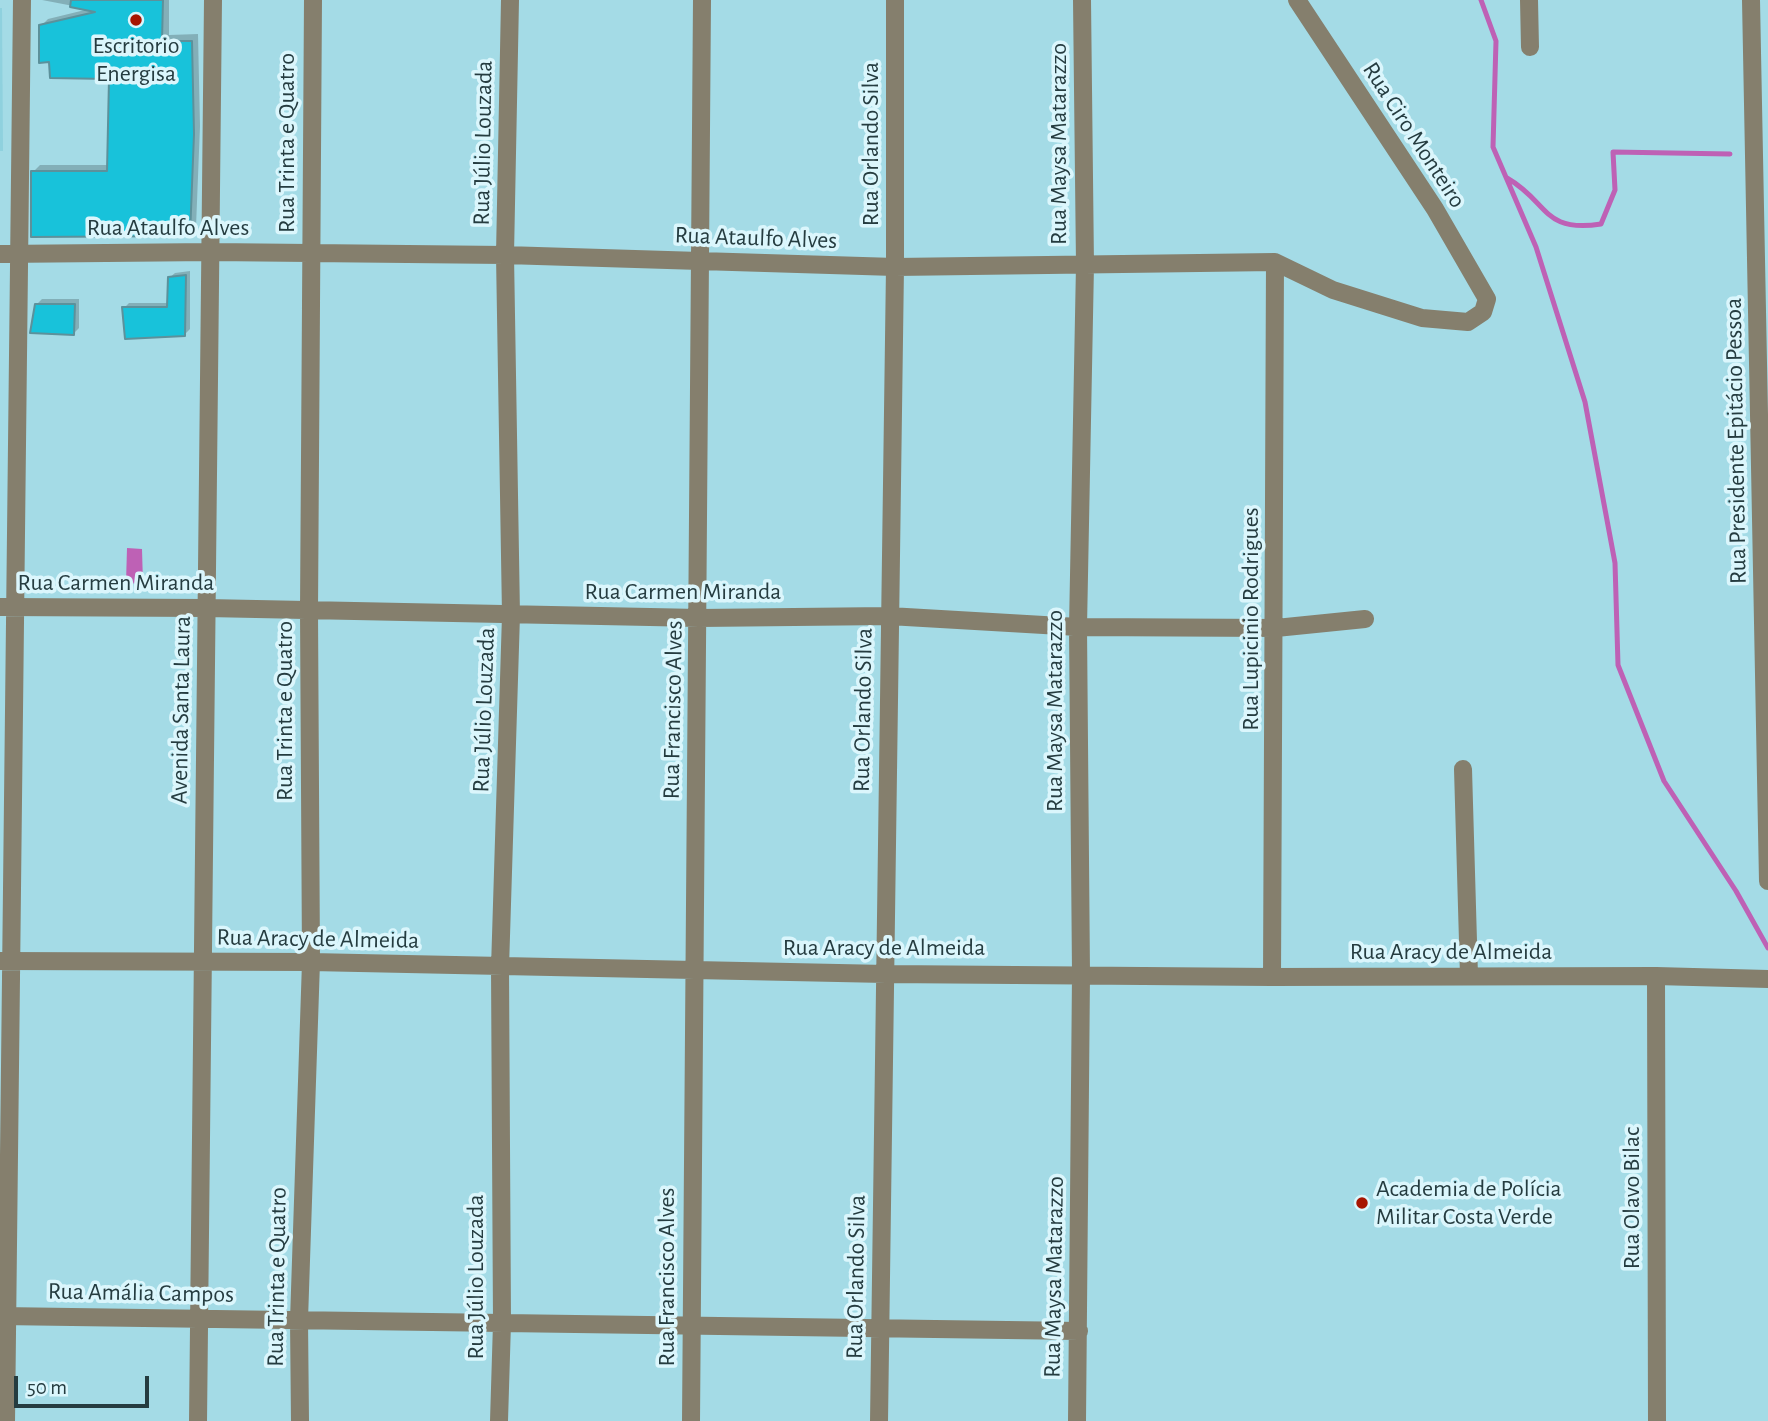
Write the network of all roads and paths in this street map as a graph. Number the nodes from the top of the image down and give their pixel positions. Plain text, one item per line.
1 (22, 0) edge
2 (212, 0) edge
3 (313, 0) edge
4 (510, 0) edge
5 (702, 0) edge
6 (895, 0) edge
7 (1082, 0) edge
8 (1297, 0) edge
9 (1529, 0) edge
10 (1751, 0) edge
11 (1531, 47) dead end
12 (212, 252) junction
13 (311, 253) junction
14 (0, 254) edge
15 (20, 254) junction
16 (505, 255) junction
17 (701, 260) junction
18 (1275, 262) junction
19 (1084, 265) junction
20 (895, 267) junction
21 (1763, 298) edge
22 (1487, 299) joint
23 (1765, 526) edge
24 (9, 607) edge
25 (207, 608) junction
26 (309, 611) junction
27 (511, 615) junction
28 (889, 615) junction
29 (699, 618) junction
30 (1364, 619) dead end
31 (1078, 628) junction
32 (1276, 628) junction
33 (1767, 759) edge
34 (1463, 769) dead end
35 (1768, 881) edge
36 (7, 961) edge
37 (201, 961) junction
38 (311, 962) junction
39 (500, 968) junction
40 (694, 972) junction
41 (886, 974) junction
42 (1081, 974) junction
43 (1469, 976) junction
44 (1657, 976) junction
45 (1272, 977) junction
46 (1766, 983) edge
47 (3, 1316) edge
48 (198, 1319) junction
49 (299, 1320) junction
50 (502, 1323) junction
51 (690, 1326) junction
52 (879, 1328) junction
53 (1079, 1331) junction
54 (6, 1421) edge
55 (198, 1421) edge
56 (300, 1421) edge
57 (499, 1421) edge
58 (691, 1421) edge
59 (879, 1421) edge
60 (1077, 1421) edge
61 (1657, 1421) edge

1 - 15 street
2 - 12 street, Avenida Santa Laura
3 - 13 street, Rua Trinta e Quatro
4 - 16 street, Rua Júlio Louzada
5 - 17 street, Rua Francisco Alves
6 - 20 street, Rua Orlando Silva
7 - 19 street, Rua Maysa Matarazzo
8 - 22 street, Rua Ciro Monteiro
9 - 11 street
10 - 21 street, Rua Presidente Epitácio Pessoa
12 - 13 street, Rua Ataulfo Alves
12 - 15 street, Rua Ataulfo Alves
12 - 25 street, Avenida Santa Laura
13 - 16 street, Rua Ataulfo Alves
13 - 26 street, Rua Trinta e Quatro
14 - 15 street, Rua Ataulfo Alves
15 - 24 street
16 - 17 street, Rua Ataulfo Alves
16 - 27 street, Rua Júlio Louzada
17 - 20 street, Rua Ataulfo Alves
17 - 29 street, Rua Francisco Alves
18 - 19 street, Rua Ataulfo Alves
18 - 22 street, Rua Ataulfo Alves
18 - 32 street, Rua Lupicinio Rodrigues
19 - 20 street, Rua Ataulfo Alves
19 - 31 street, Rua Maysa Matarazzo
20 - 28 street, Rua Orlando Silva
21 - 23 street, Rua Presidente Epitácio Pessoa
23 - 33 street, Rua Presidente Epitácio Pessoa
24 - 25 street, Rua Carmen Miranda
24 - 36 street
25 - 26 street, Rua Carmen Miranda
25 - 37 street, Avenida Santa Laura
26 - 27 street, Rua Carmen Miranda
26 - 38 street, Rua Trinta e Quatro
27 - 29 street, Rua Carmen Miranda
27 - 39 street, Rua Júlio Louzada
28 - 29 street, Rua Carmen Miranda
28 - 31 street, Rua Carmen Miranda
28 - 41 street, Rua Orlando Silva
29 - 40 street, Rua Francisco Alves
30 - 32 street, Rua Carmen Miranda
31 - 32 street, Rua Carmen Miranda
31 - 42 street, Rua Maysa Matarazzo
32 - 45 street, Rua Lupicinio Rodrigues
33 - 35 street, Rua Presidente Epitácio Pessoa
34 - 43 street
36 - 37 street, Rua Aracy de Almeida
36 - 47 street
37 - 38 street, Rua Aracy de Almeida
37 - 48 street, Avenida Santa Laura
38 - 39 street, Rua Aracy de Almeida
38 - 49 street, Rua Trinta e Quatro
39 - 40 street, Rua Aracy de Almeida
39 - 50 street, Rua Júlio Louzada
40 - 41 street, Rua Aracy de Almeida
40 - 51 street, Rua Francisco Alves
41 - 42 street, Rua Aracy de Almeida
41 - 52 street, Rua Orlando Silva
42 - 45 street, Rua Aracy de Almeida
42 - 53 street, Rua Maysa Matarazzo
43 - 44 street, Rua Aracy de Almeida
43 - 45 street, Rua Aracy de Almeida
44 - 46 street, Rua Aracy de Almeida
44 - 61 street, Rua Olavo Bilac
47 - 48 street, Rua Amália Campos
47 - 54 street
48 - 49 street, Rua Amália Campos
48 - 55 street, Avenida Santa Laura
49 - 50 street, Rua Amália Campos
49 - 56 street, Rua Trinta e Quatro
50 - 51 street, Rua Amália Campos
50 - 57 street, Rua Júlio Louzada
51 - 52 street, Rua Amália Campos
51 - 58 street, Rua Francisco Alves
52 - 53 street, Rua Amália Campos
52 - 59 street, Rua Orlando Silva
53 - 60 street, Rua Maysa Matarazzo

